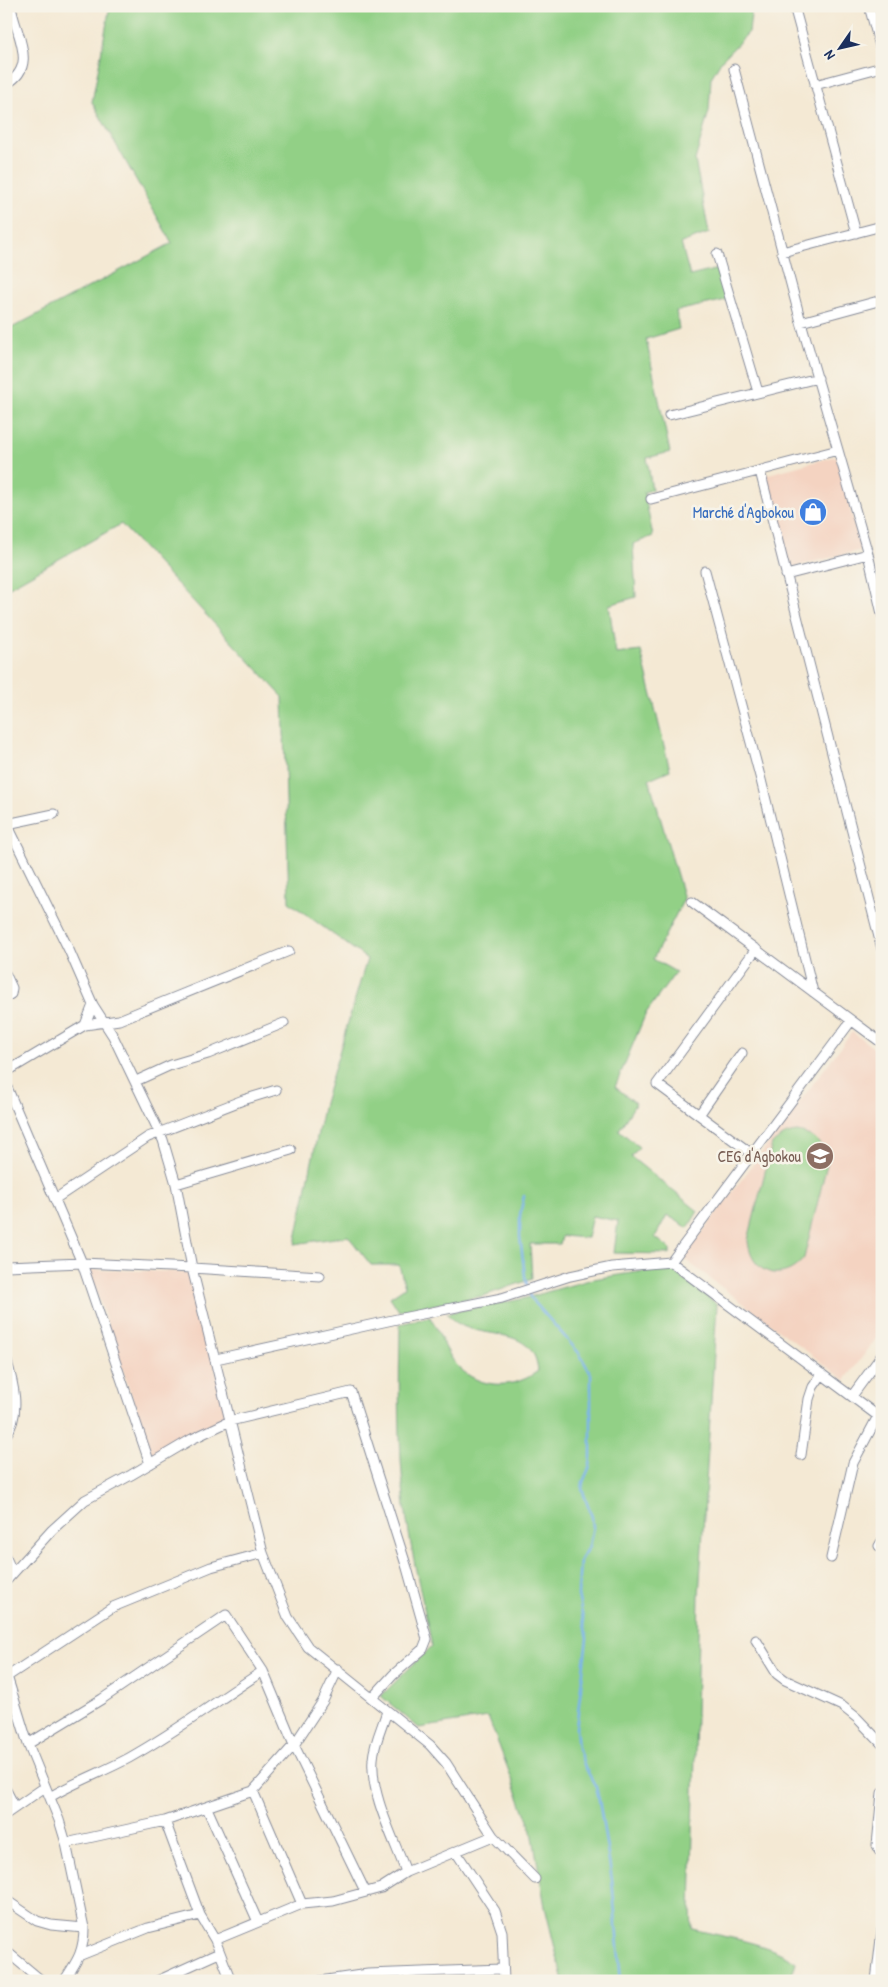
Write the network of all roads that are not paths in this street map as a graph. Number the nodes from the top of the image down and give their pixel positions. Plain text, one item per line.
1 (11, 6) edge
2 (794, 6) edge
3 (869, 6) edge
4 (882, 53) edge
5 (882, 67) edge
6 (734, 69) dead end
7 (6, 84) edge
8 (816, 85) junction
9 (882, 226) edge
10 (856, 233) junction
11 (782, 252) junction
12 (717, 254) dead end
13 (882, 300) edge
14 (801, 322) junction
15 (818, 378) junction
16 (758, 392) junction
17 (669, 415) dead end
18 (838, 450) junction
19 (760, 471) junction
20 (651, 500) dead end
21 (868, 554) junction
22 (705, 571) dead end
23 (786, 575) junction
24 (882, 614) edge
25 (54, 814) dead end
26 (7, 823) edge
27 (692, 902) dead end
28 (881, 945) edge
29 (756, 949) junction
30 (289, 951) dead end
31 (6, 976) edge
32 (813, 992) junction
33 (6, 997) edge
34 (93, 1005) junction
35 (119, 1020) junction
36 (851, 1020) junction
37 (103, 1023) junction
38 (284, 1023) dead end
39 (84, 1025) junction
40 (113, 1036) junction
41 (882, 1043) edge
42 (742, 1053) dead end
43 (6, 1072) edge
44 (136, 1081) junction
45 (6, 1085) edge
46 (276, 1090) dead end
47 (699, 1115) junction
48 (160, 1132) junction
49 (291, 1150) dead end
50 (752, 1154) junction
51 (176, 1184) junction
52 (55, 1200) junction
53 (671, 1262) junction
54 (82, 1263) junction
55 (6, 1266) edge
56 (192, 1268) junction
57 (320, 1276) dead end
58 (882, 1355) edge
59 (6, 1358) edge
60 (216, 1359) junction
61 (822, 1374) junction
62 (852, 1396) junction
63 (880, 1417) edge
64 (230, 1421) junction
65 (6, 1434) edge
66 (801, 1455) dead end
67 (150, 1464) junction
68 (263, 1553) junction
69 (6, 1558) edge
70 (831, 1558) dead end
71 (13, 1573) junction
72 (6, 1581) edge
73 (756, 1640) dead end
74 (338, 1669) junction
75 (263, 1671) junction
76 (7, 1675) edge
77 (372, 1698) junction
78 (387, 1710) junction
79 (28, 1744) junction
80 (882, 1744) edge
81 (294, 1746) junction
82 (45, 1786) junction
83 (6, 1790) edge
84 (253, 1791) junction
85 (882, 1793) edge
86 (50, 1797) junction
87 (15, 1807) junction
88 (207, 1808) junction
89 (6, 1814) edge
90 (165, 1821) junction
91 (493, 1836) junction
92 (66, 1843) junction
93 (456, 1852) junction
94 (882, 1854) edge
95 (406, 1872) junction
96 (535, 1879) dead end
97 (365, 1891) junction
98 (6, 1900) edge
99 (302, 1904) junction
100 (200, 1915) junction
101 (258, 1922) junction
102 (84, 1928) junction
103 (882, 1930) edge
104 (215, 1940) junction
105 (6, 1951) edge
106 (219, 1953) junction
107 (81, 1955) junction
108 (502, 1969) junction
109 (369, 1977) edge
110 (42, 1981) edge
111 (64, 1981) edge
112 (157, 1981) edge
113 (231, 1981) edge
114 (320, 1981) edge
115 (504, 1981) edge
116 (876, 1981) edge

1 - 7 street
2 - 8 street
3 - 4 street
5 - 8 street
6 - 11 street
8 - 10 street
9 - 10 street
10 - 11 street
11 - 14 street
12 - 16 street
13 - 14 street
14 - 15 street
15 - 16 street
15 - 18 street
16 - 17 street
18 - 19 street
18 - 21 street
19 - 20 street
19 - 23 street
21 - 23 street
21 - 24 street
22 - 32 street
23 - 28 street
25 - 26 street
26 - 34 street
27 - 29 street
29 - 32 street
29 - 47 street
30 - 35 street
31 - 33 street
32 - 36 street
34 - 37 street
34 - 39 street
35 - 37 street
35 - 40 street
36 - 41 street
36 - 50 street
37 - 39 street
37 - 40 street
38 - 44 street
39 - 43 street
40 - 44 street
42 - 47 street
44 - 48 street
45 - 52 street
46 - 48 street
47 - 50 street
48 - 51 street
48 - 52 street
49 - 51 street
50 - 53 street
51 - 56 street
52 - 54 street
53 - 60 street
53 - 61 street
54 - 55 street
54 - 56 street
54 - 67 street
56 - 57 street
56 - 60 street
58 - 62 street
59 - 65 street
60 - 64 street
61 - 62 street
61 - 66 street
62 - 63 street
63 - 70 street
64 - 67 street
64 - 68 street
64 - 77 street
67 - 71 street
68 - 74 street
68 - 76 street
69 - 71 street
71 - 72 street
73 - 80 street
74 - 77 street
74 - 81 street
75 - 79 street
75 - 81 street
75 - 86 street
76 - 79 street
77 - 78 street
78 - 91 street
78 - 95 street
79 - 82 street
81 - 84 street
81 - 97 street
82 - 86 street
82 - 87 street
83 - 87 street
84 - 88 street
84 - 99 street
85 - 94 street
86 - 92 street
87 - 89 street
88 - 90 street
88 - 101 street
90 - 92 street
90 - 100 street
91 - 93 street
91 - 96 street
92 - 102 street
93 - 95 street
93 - 108 street
95 - 97 street
97 - 99 street
98 - 102 street
99 - 101 street
100 - 104 street
100 - 107 street
101 - 104 street
102 - 107 street
103 - 116 street
104 - 106 street
105 - 110 street
106 - 112 street
106 - 113 street
107 - 111 street
108 - 109 street
108 - 115 street
109 - 114 street

